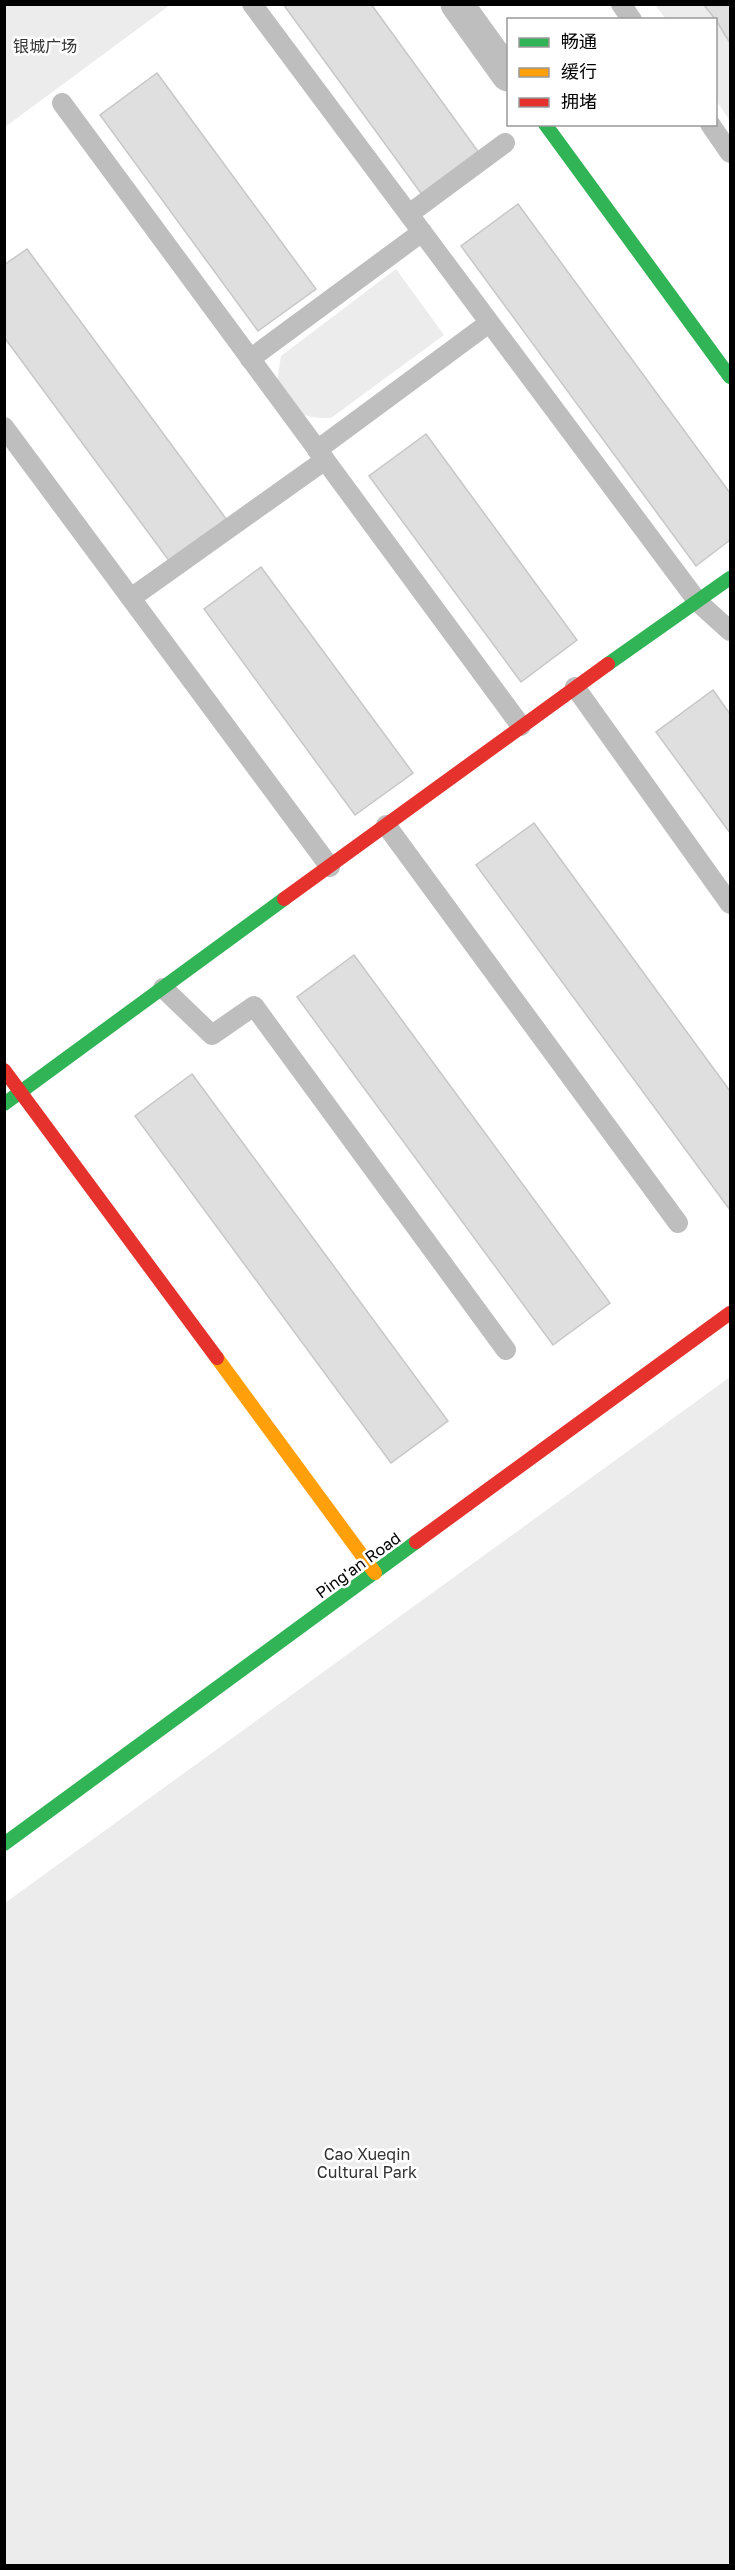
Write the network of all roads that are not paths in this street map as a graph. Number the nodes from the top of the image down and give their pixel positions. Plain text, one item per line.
1 (252, 4) edge
2 (457, 4) edge
3 (621, 4) edge
4 (631, 18) edge
5 (507, 74) edge
6 (63, 104) dead end
7 (546, 126) edge
8 (711, 126) edge
9 (505, 143) dead end
10 (730, 153) edge
11 (409, 214) junction
12 (422, 232) junction
13 (489, 323) junction
14 (250, 359) junction
15 (730, 377) edge
16 (4, 427) edge
17 (321, 455) junction
18 (730, 578) edge
19 (131, 598) junction
20 (698, 602) junction
21 (730, 630) edge
22 (575, 687) junction
23 (521, 726) junction
24 (386, 825) junction
25 (330, 867) junction
26 (730, 904) edge
27 (163, 988) junction
28 (4, 1070) edge
29 (21, 1092) junction
30 (4, 1104) edge
31 (678, 1223) dead end
32 (730, 1313) edge
33 (506, 1350) dead end
34 (375, 1573) junction
35 (4, 1844) edge

1 - 11 lane
2 - 5 street
3 - 4 lane
6 - 14 lane
7 - 15 street
8 - 10 lane
9 - 11 lane
11 - 12 lane
12 - 13 lane
12 - 14 lane
13 - 17 lane
13 - 20 lane
14 - 17 lane
16 - 19 lane
17 - 19 lane
17 - 23 lane
18 - 20 street
19 - 25 lane
20 - 21 lane
20 - 22 street
22 - 23 street
22 - 26 lane
23 - 24 street
24 - 25 street
24 - 31 lane
25 - 27 street
27 - 29 street
27 - 33 lane
28 - 29 street
29 - 30 street
29 - 34 street
32 - 34 street, Ping'an Road
34 - 35 street, Ping'an Road

